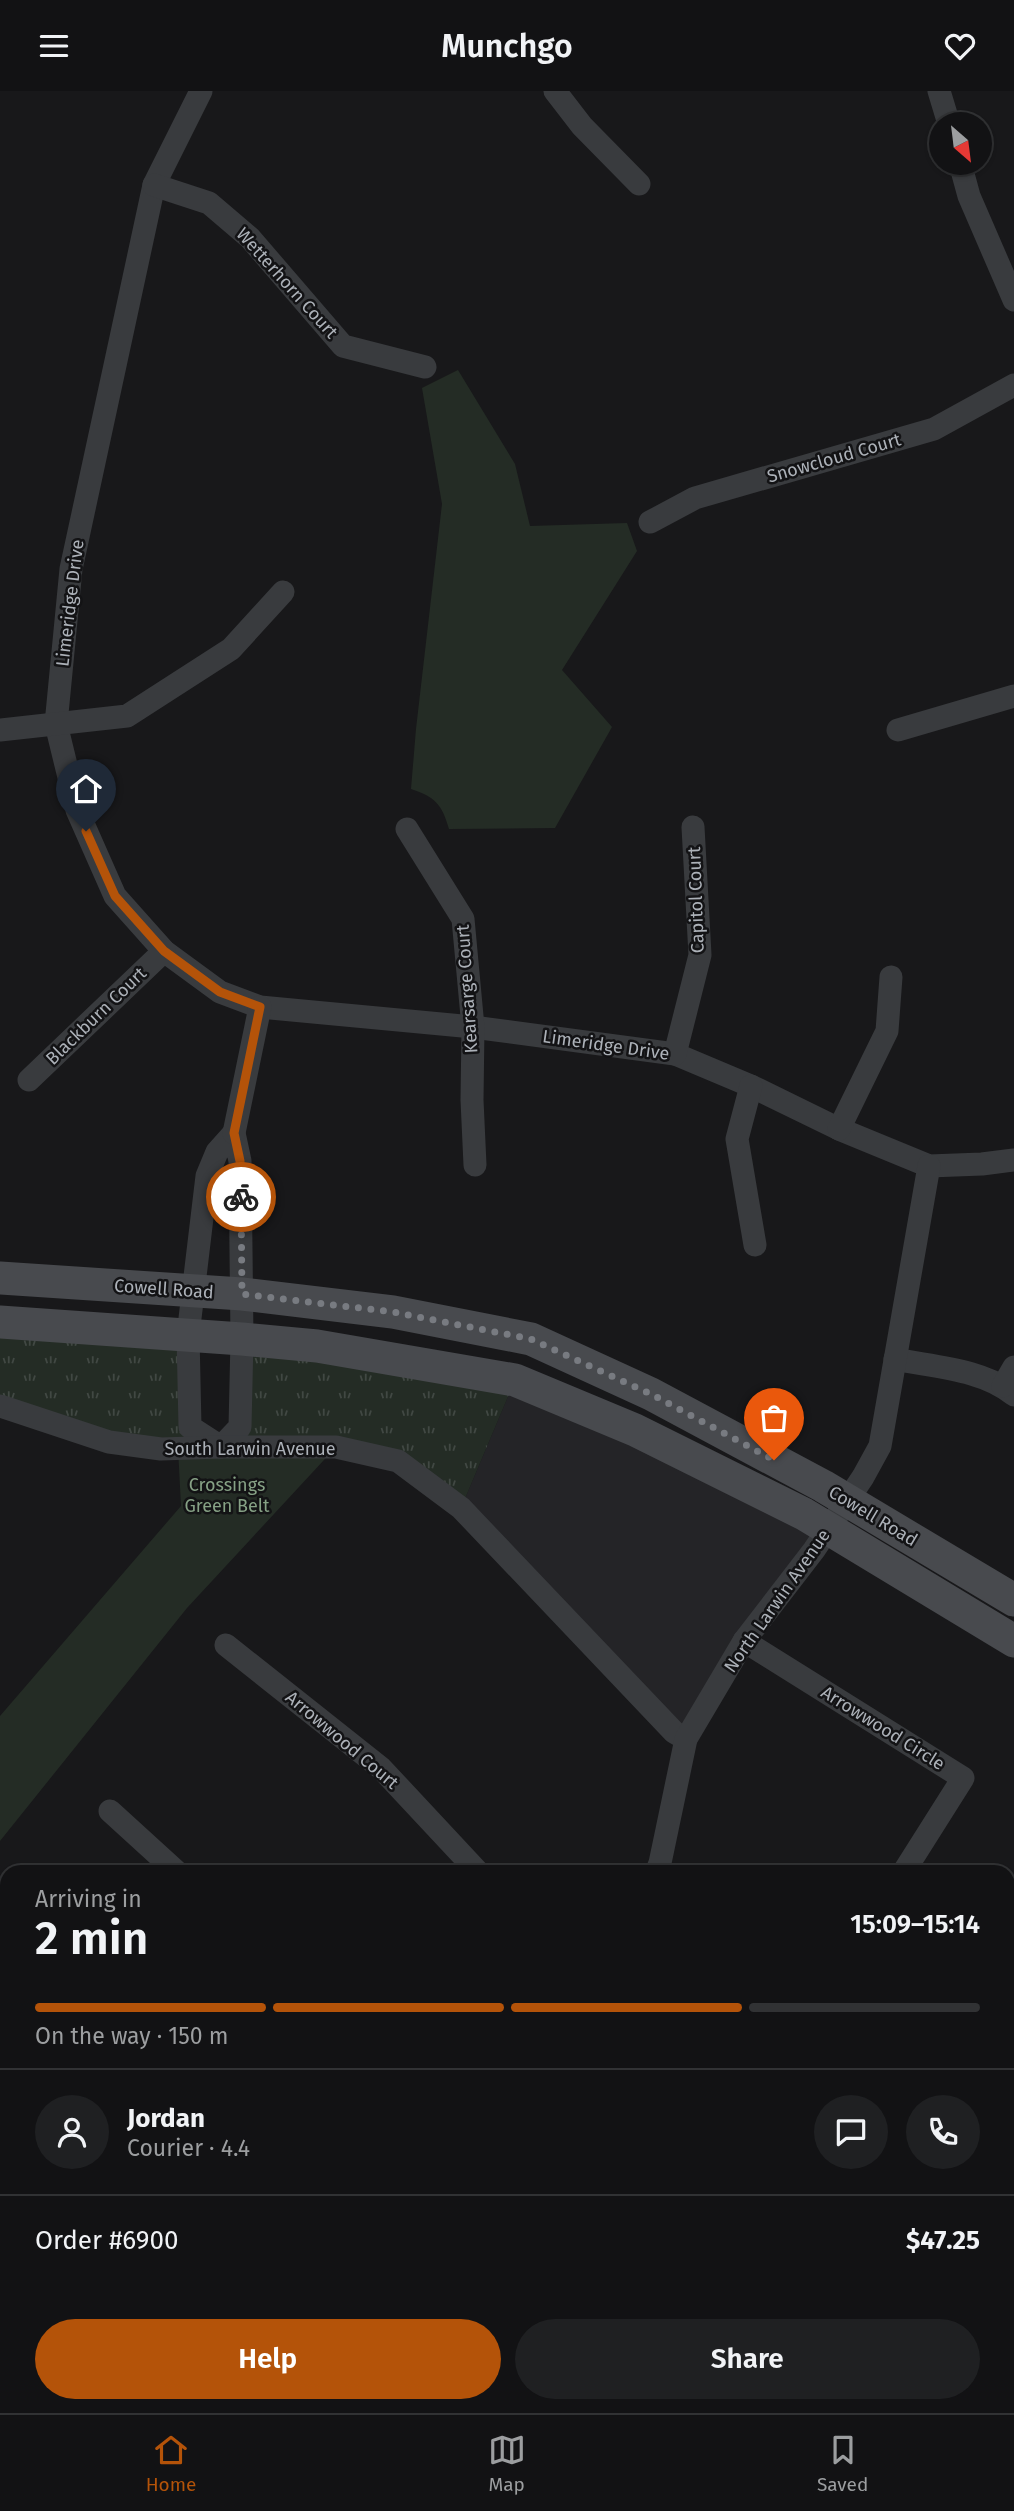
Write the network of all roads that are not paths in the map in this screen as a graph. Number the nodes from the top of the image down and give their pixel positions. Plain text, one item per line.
1 (201, 91) edge
2 (555, 91) edge
3 (942, 92) edge
4 (946, 112) edge
5 (964, 175) edge
6 (639, 184) dead end
7 (154, 185) junction
8 (1014, 300) edge
9 (425, 367) dead end
10 (1014, 385) edge
11 (650, 522) dead end
12 (283, 592) dead end
13 (1014, 696) edge
14 (56, 724) junction
15 (0, 730) edge
16 (898, 730) dead end
17 (693, 827) dead end
18 (407, 829) dead end
19 (164, 951) junction
20 (891, 977) dead end
21 (260, 1007) junction
22 (473, 1027) junction
23 (675, 1053) junction
24 (29, 1080) dead end
25 (751, 1086) junction
26 (839, 1129) junction
27 (234, 1133) junction
28 (1014, 1160) edge
29 (475, 1165) dead end
30 (929, 1166) junction
31 (755, 1245) dead end
32 (0, 1278) edge
33 (194, 1291) junction
34 (242, 1294) junction
35 (0, 1322) edge
36 (188, 1335) junction
37 (242, 1339) junction
38 (895, 1359) junction
39 (1010, 1383) edge
40 (0, 1406) edge
41 (221, 1447) junction
42 (847, 1500) junction
43 (828, 1528) junction
44 (1014, 1600) edge
45 (744, 1641) junction
46 (1014, 1641) edge
47 (226, 1645) dead end
48 (686, 1739) junction
49 (110, 1811) dead end
50 (169, 1865) edge
51 (473, 1865) edge
52 (659, 1865) edge
53 (908, 1865) edge

1 - 7 street, Limeridge Drive
2 - 6 street
3 - 4 street
5 - 8 street
7 - 9 street, Wetterhorn Court
7 - 14 street, Limeridge Drive
10 - 11 street, Snowcloud Court
12 - 14 street
13 - 16 street
14 - 15 street
14 - 19 street, Limeridge Drive
17 - 23 street, Capitol Court
18 - 22 street, Kearsarge Court
19 - 21 street, Limeridge Drive
19 - 24 street, Blackburn Court
20 - 26 street
21 - 22 street, Limeridge Drive
21 - 27 street
22 - 23 street, Limeridge Drive
22 - 29 street, Kearsarge Court
23 - 25 street, Limeridge Drive
25 - 26 street, Limeridge Drive
25 - 31 street
26 - 30 street, Limeridge Drive
27 - 33 street
27 - 34 street
28 - 30 street, Limeridge Drive
30 - 38 street, North Larwin Avenue
32 - 33 street, Cowell Road
33 - 34 street, Cowell Road
33 - 36 street
34 - 37 street
34 - 42 street, Cowell Road
35 - 36 street, Cowell Road
36 - 37 street, Cowell Road
36 - 41 street
37 - 41 street
37 - 43 street, Cowell Road
38 - 39 street
38 - 42 street, North Larwin Avenue
40 - 41 street, South Larwin Avenue
41 - 48 street, South Larwin Avenue
42 - 43 street, North Larwin Avenue
42 - 44 street, Cowell Road
43 - 45 street, North Larwin Avenue
43 - 46 street, Cowell Road
45 - 48 street, North Larwin Avenue
45 - 53 street, Arrowwood Circle
47 - 51 street, Arrowwood Court
48 - 52 street, North Larwin Avenue
49 - 50 street

